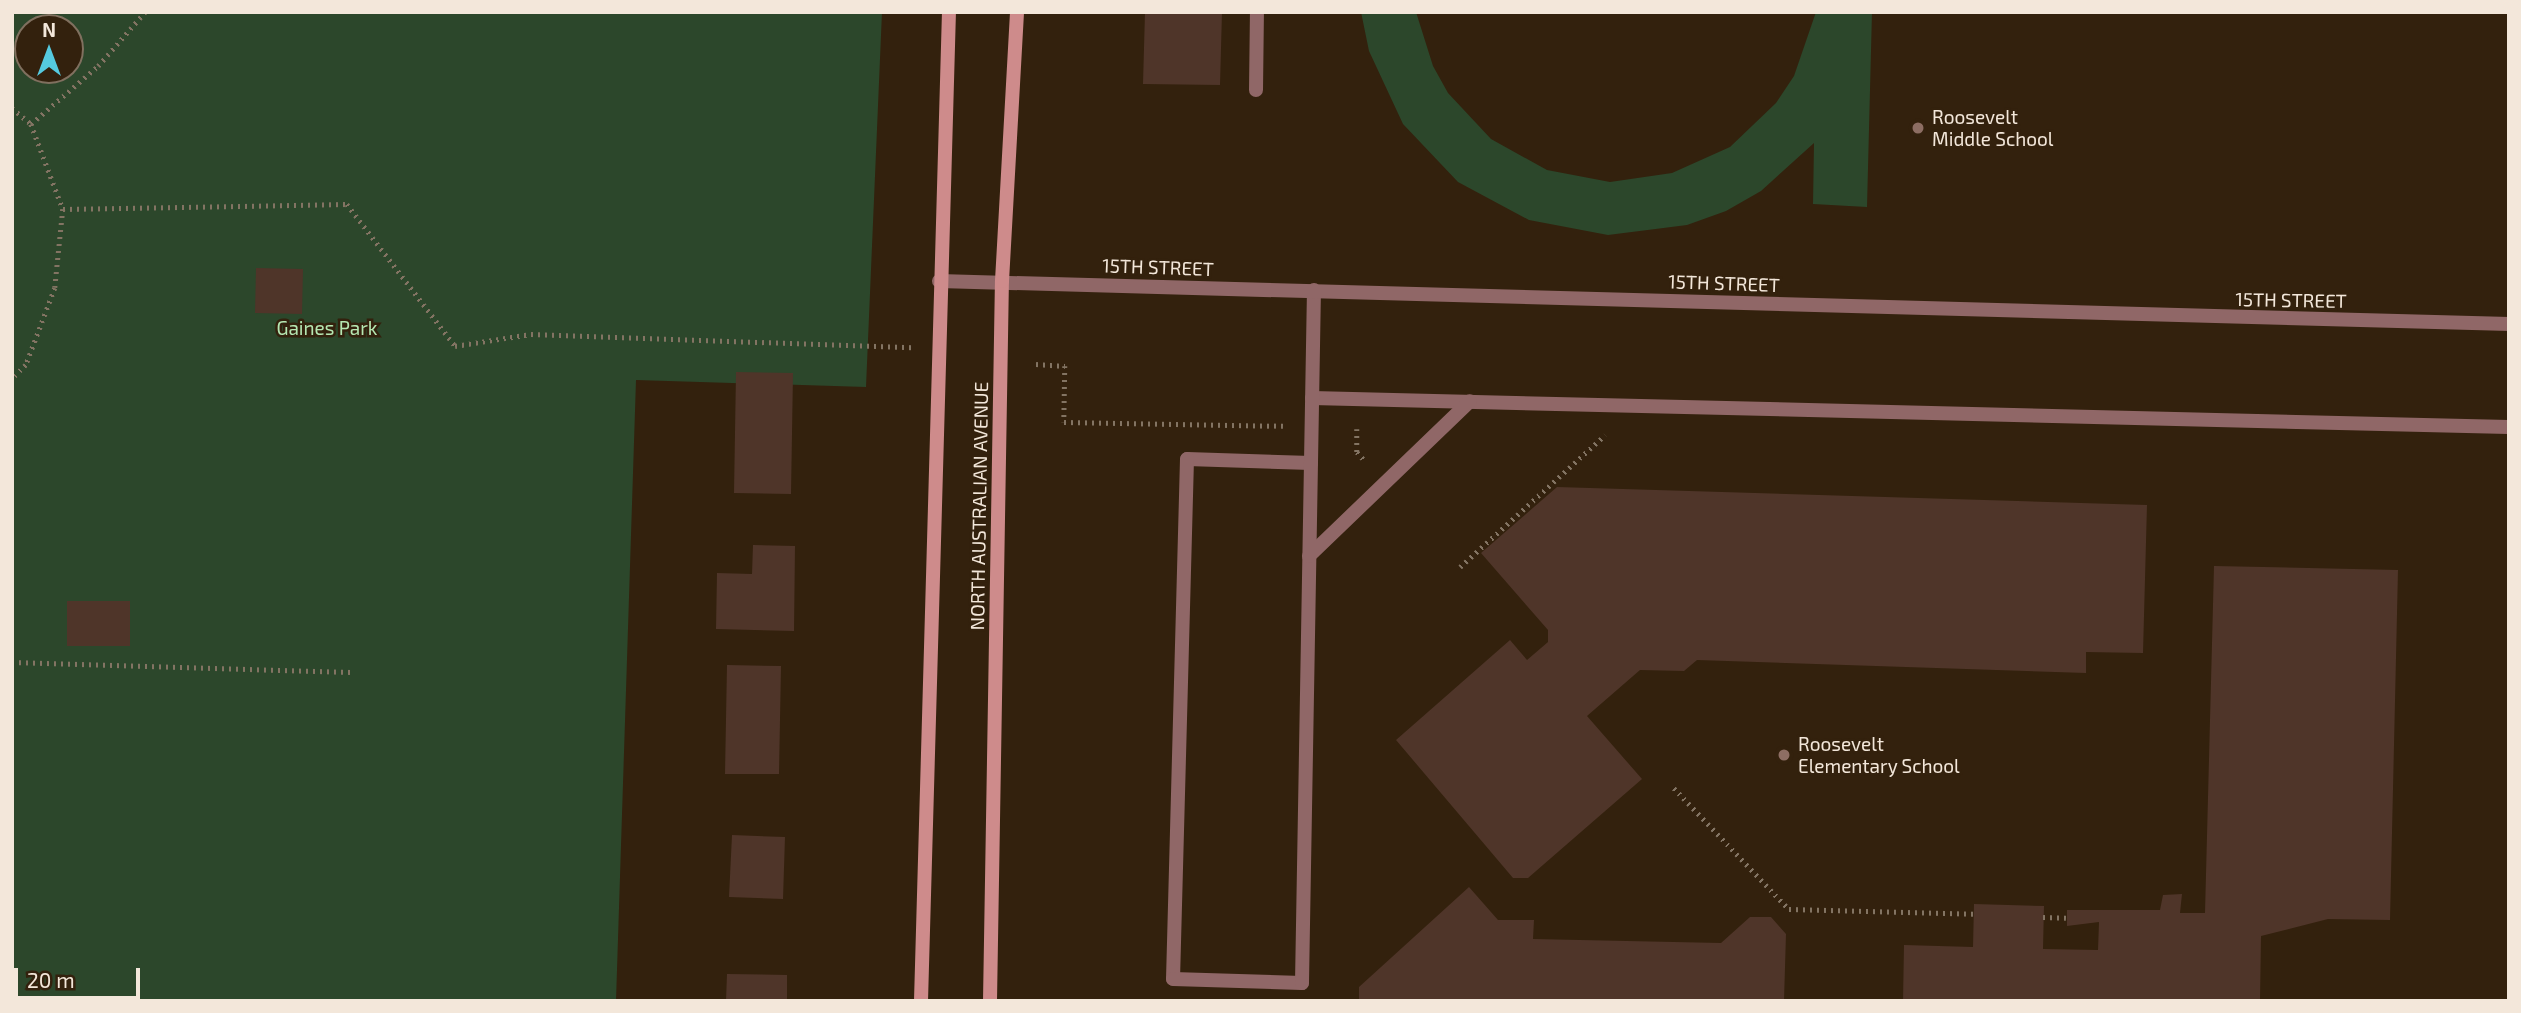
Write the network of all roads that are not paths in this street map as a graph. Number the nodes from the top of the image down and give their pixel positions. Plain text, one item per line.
1 (949, 12) edge
2 (1017, 12) edge
3 (1257, 12) edge
4 (1256, 90) dead end
5 (939, 281) junction
6 (1002, 281) junction
7 (1314, 290) junction
8 (2509, 324) edge
9 (1312, 398) junction
10 (1470, 401) junction
11 (2509, 427) edge
12 (1311, 463) junction
13 (1309, 556) junction
14 (921, 1001) edge
15 (990, 1001) edge

1 - 5 main road
2 - 6 main road, NORTH AUSTRALIAN AVENUE
3 - 4 street
5 - 6 street, 15TH STREET
5 - 14 main road
6 - 7 street, 15TH STREET
6 - 15 main road, NORTH AUSTRALIAN AVENUE
7 - 8 street, 15TH STREET
7 - 9 street
9 - 10 street
9 - 12 street
10 - 11 street
10 - 13 street
12 - 13 street
12 - 13 street

